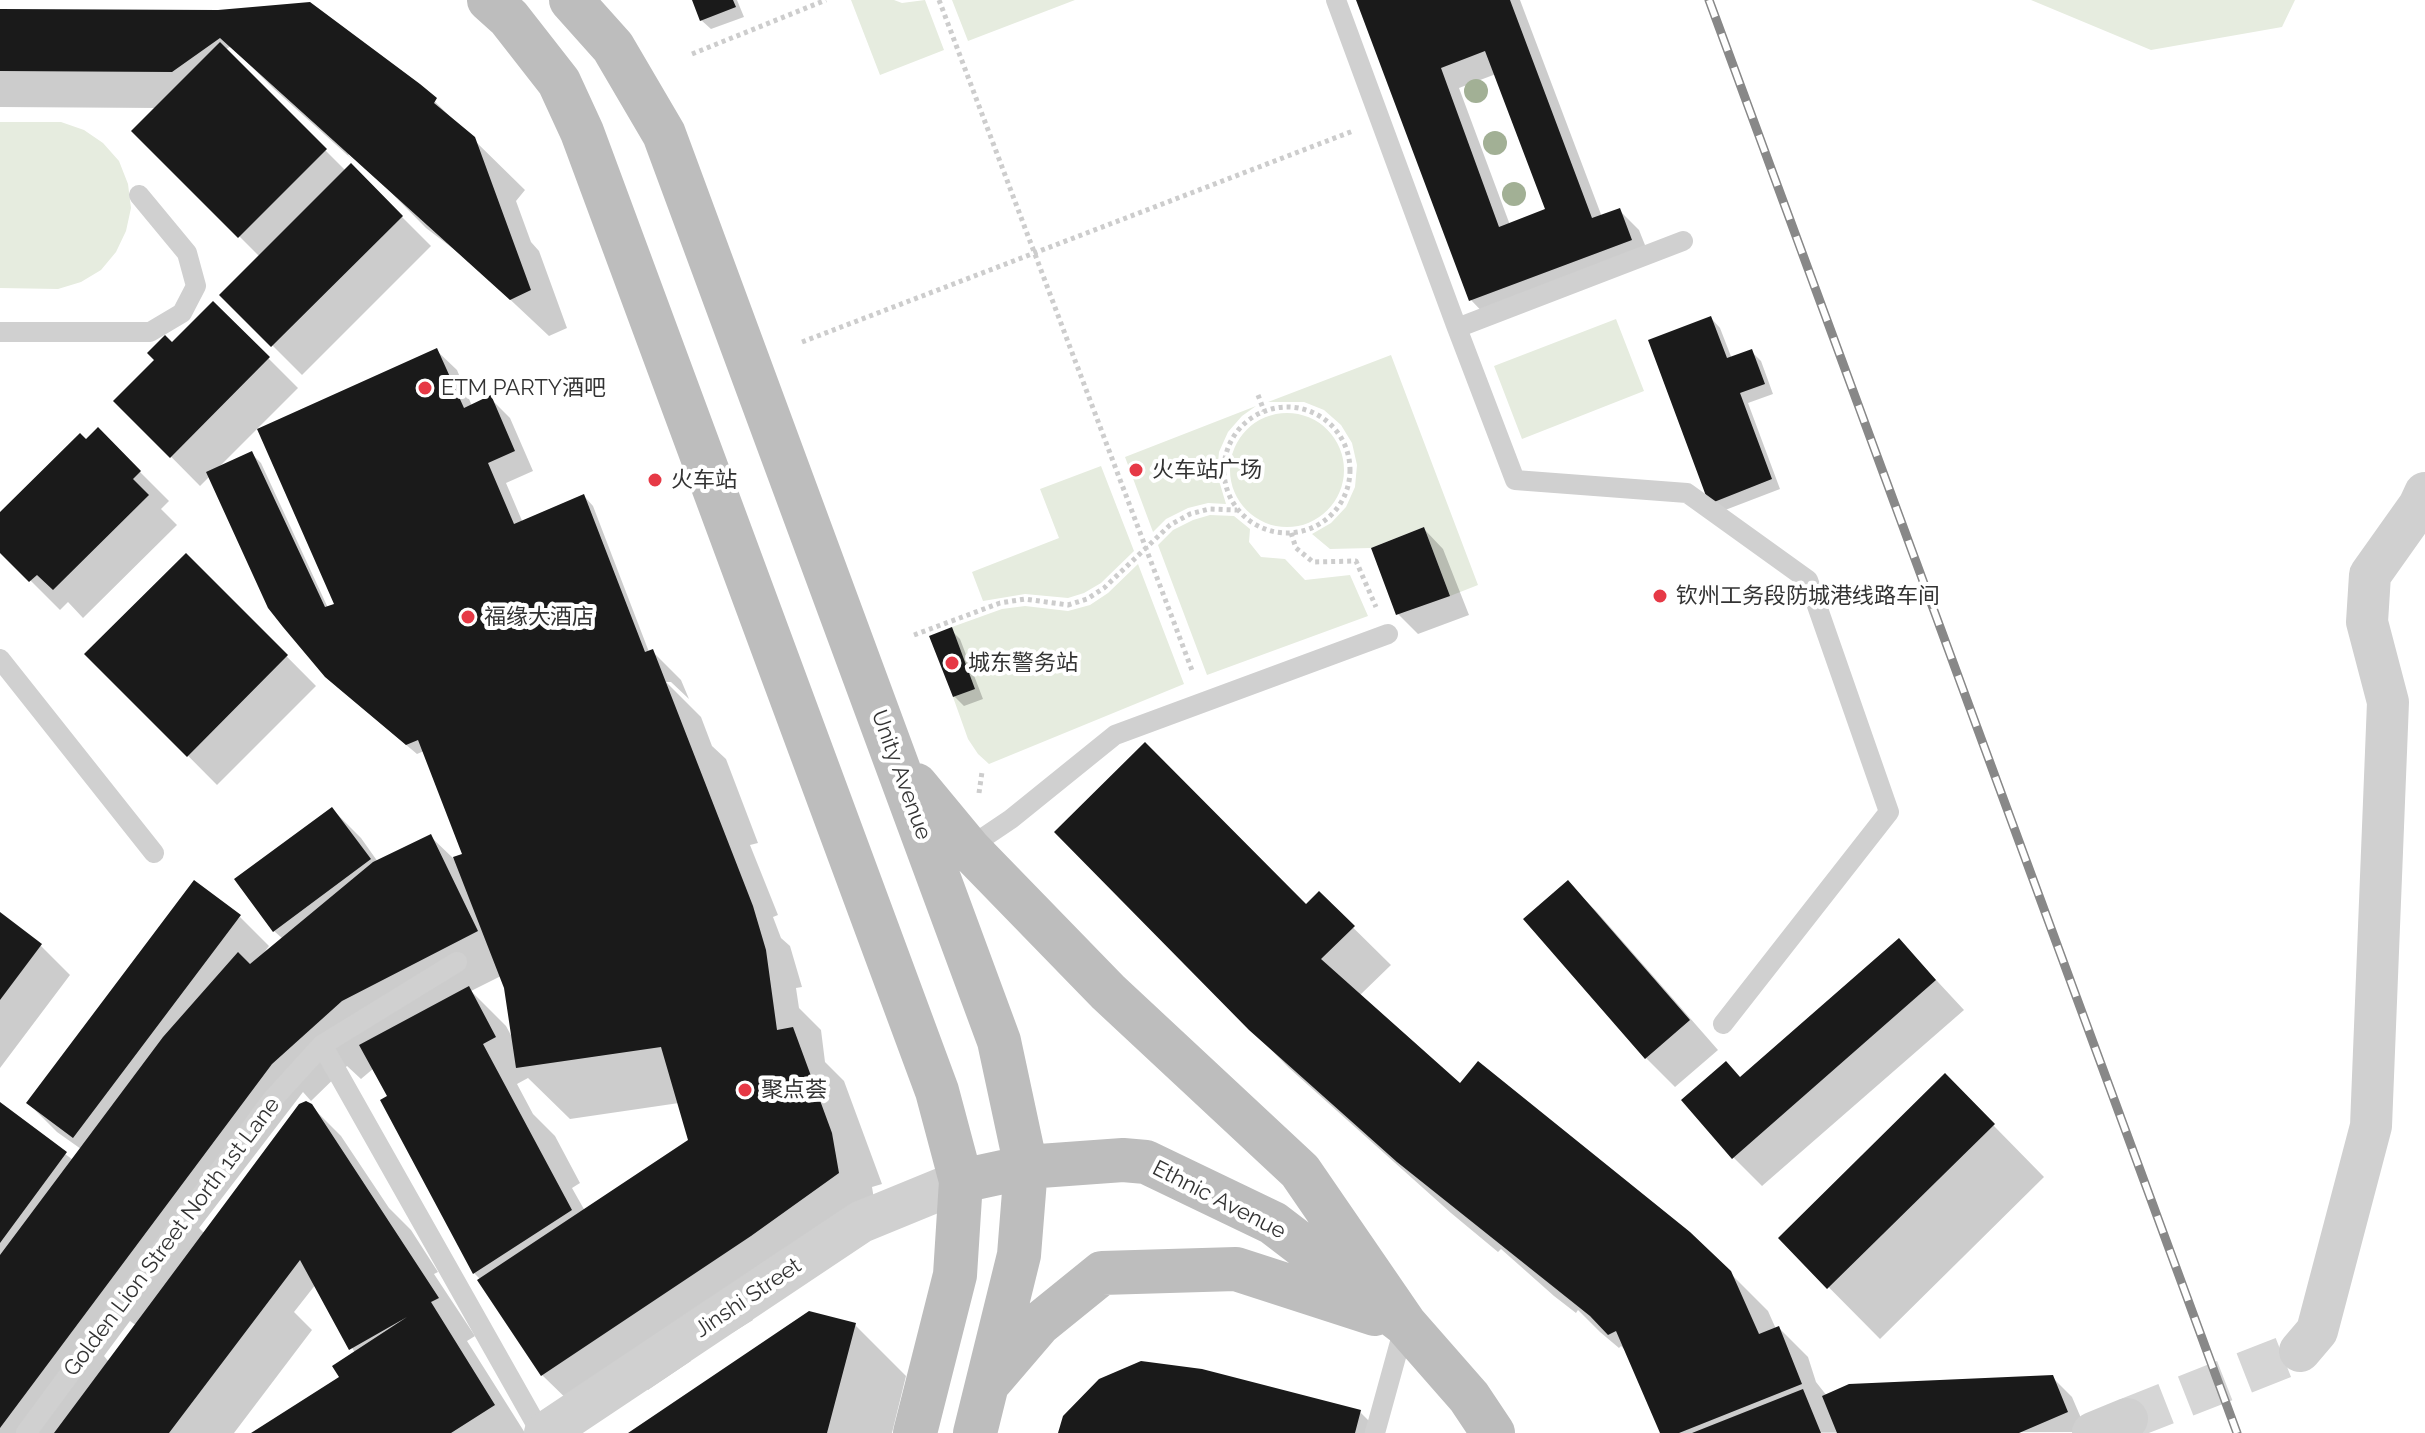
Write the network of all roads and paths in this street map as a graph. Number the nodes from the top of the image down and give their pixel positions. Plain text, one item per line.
1 (571, 0) edge
2 (826, 0) edge
3 (939, 0) edge
4 (1336, 0) edge
5 (507, 6) edge
6 (692, 54) dead end
7 (1380, 121) junction
8 (139, 195) dead end
9 (1683, 241) dead end
10 (1035, 253) junction
11 (1457, 328) junction
12 (0, 332) edge
13 (802, 342) dead end
14 (1258, 395) dead end
15 (1264, 411) junction
16 (2425, 493) edge
17 (1238, 510) junction
18 (1291, 533) junction
19 (1146, 548) junction
20 (1388, 634) joint
21 (914, 635) dead end
22 (0, 659) edge
23 (1204, 702) junction
24 (154, 853) dead end
25 (951, 856) junction
26 (457, 962) dead end
27 (1723, 1024) dead end
28 (322, 1045) junction
29 (1026, 1167) junction
30 (961, 1181) junction
31 (1405, 1324) junction
32 (2300, 1351) tunnel mouth
33 (987, 1385) junction
34 (26, 1433) edge
35 (543, 1433) edge
36 (915, 1433) edge
37 (975, 1433) edge
38 (1375, 1433) edge
39 (1493, 1433) edge

1 - 25 main road, Unity Avenue
2 - 6 path
3 - 10 path
4 - 7 lane
5 - 30 main road
7 - 10 path
7 - 11 lane
8 - 12 lane
9 - 11 lane
10 - 13 path
10 - 19 path
11 - 27 lane
14 - 15 path
15 - 17 path
15 - 18 path
16 - 32 street
17 - 18 path
17 - 19 path
18 - 20 path
19 - 21 path
19 - 23 path
20 - 23 lane
22 - 24 lane
23 - 25 lane
25 - 29 main road, Unity Avenue
25 - 31 main road
26 - 28 lane, Golden Lion Street North 1st Lane
28 - 34 lane, Golden Lion Street North 1st Lane
28 - 35 lane
29 - 30 main road, Ethnic Avenue
29 - 31 main road, Ethnic Avenue
29 - 33 main road, Unity Avenue
30 - 35 street, Jinshi Street
30 - 36 main road
31 - 33 main road
31 - 38 lane
31 - 39 main road, Ethnic Avenue
33 - 37 main road, Unity Avenue

